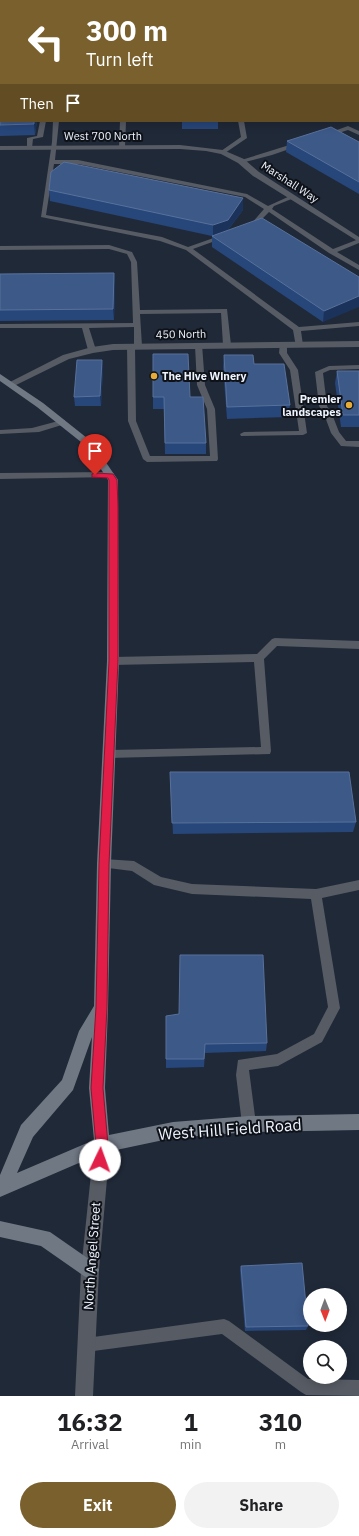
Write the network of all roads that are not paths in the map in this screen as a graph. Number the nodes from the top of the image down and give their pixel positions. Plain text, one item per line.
1 (43, 122) edge
2 (56, 122) edge
3 (123, 122) edge
4 (241, 122) edge
5 (359, 133) edge
6 (320, 137) edge
7 (306, 142) edge
8 (122, 147) junction
9 (0, 148) edge
10 (29, 148) junction
11 (53, 148) junction
12 (206, 148) joint
13 (223, 152) junction
14 (241, 161) junction
15 (51, 162) junction
16 (292, 197) junction
17 (268, 208) junction
18 (239, 230) edge
19 (232, 233) edge
20 (359, 240) edge
21 (0, 248) edge
22 (188, 249) junction
23 (331, 252) junction
24 (359, 268) edge
25 (137, 312) junction
26 (138, 324) junction
27 (359, 324) edge
28 (85, 325) junction
29 (0, 326) edge
30 (297, 329) junction
31 (359, 344) edge
32 (227, 345) junction
33 (283, 345) junction
34 (298, 345) junction
35 (135, 346) junction
36 (199, 346) junction
37 (92, 350) junction
38 (359, 367) edge
39 (0, 377) edge
40 (11, 384) junction
41 (62, 422) junction
42 (0, 432) edge
43 (244, 434) dead end
44 (359, 444) edge
45 (110, 475) junction
46 (0, 476) edge
47 (359, 645) edge
48 (260, 658) junction
49 (113, 661) junction
50 (109, 754) junction
51 (104, 864) junction
52 (359, 885) edge
53 (316, 894) junction
54 (101, 1007) junction
55 (359, 1122) edge
56 (249, 1124) junction
57 (102, 1145) junction
58 (2, 1188) edge
59 (0, 1229) edge
60 (90, 1270) junction
61 (86, 1345) junction
62 (359, 1388) edge
63 (84, 1396) edge

1 - 10 lane
2 - 11 lane
3 - 8 lane
4 - 13 lane
5 - 6 lane
7 - 14 lane
8 - 11 street, West 700 North
8 - 12 street, West 700 North
9 - 10 street, West 700 North
10 - 11 street, West 700 North
11 - 15 lane
12 - 13 street, Marshall Way
13 - 14 street, Marshall Way
14 - 16 street, Marshall Way
15 - 17 lane
15 - 22 lane
16 - 17 lane
16 - 20 street, Marshall Way
17 - 18 lane
17 - 23 lane
19 - 22 lane
20 - 23 lane
21 - 25 lane
22 - 30 lane
23 - 24 lane
25 - 26 lane
25 - 32 lane
26 - 28 lane
26 - 35 lane
27 - 30 lane
28 - 29 lane
28 - 37 lane
30 - 34 lane
31 - 34 street, 450 North
32 - 33 street, 450 North
32 - 36 street, 450 North
33 - 34 street, 450 North
33 - 43 lane
35 - 36 street, 450 North
35 - 36 lane
35 - 37 street, 450 North
37 - 40 street, 450 North
38 - 44 lane
39 - 40 street, North Angel Street
40 - 41 street, North Angel Street
41 - 42 lane
41 - 45 street, North Angel Street
45 - 46 lane
45 - 49 street, North Angel Street
47 - 48 lane
48 - 49 lane
48 - 50 lane
49 - 50 street, North Angel Street
50 - 51 street, North Angel Street
51 - 53 lane
51 - 54 street, North Angel Street
52 - 53 lane
53 - 56 lane
54 - 57 street, North Angel Street
54 - 58 street
55 - 56 street, West Hill Field Road
56 - 57 street, West Hill Field Road
57 - 58 street, West Hill Field Road
57 - 60 street, North Angel Street
59 - 60 street
60 - 61 street, North Angel Street
61 - 62 lane
61 - 63 street, North Angel Street

